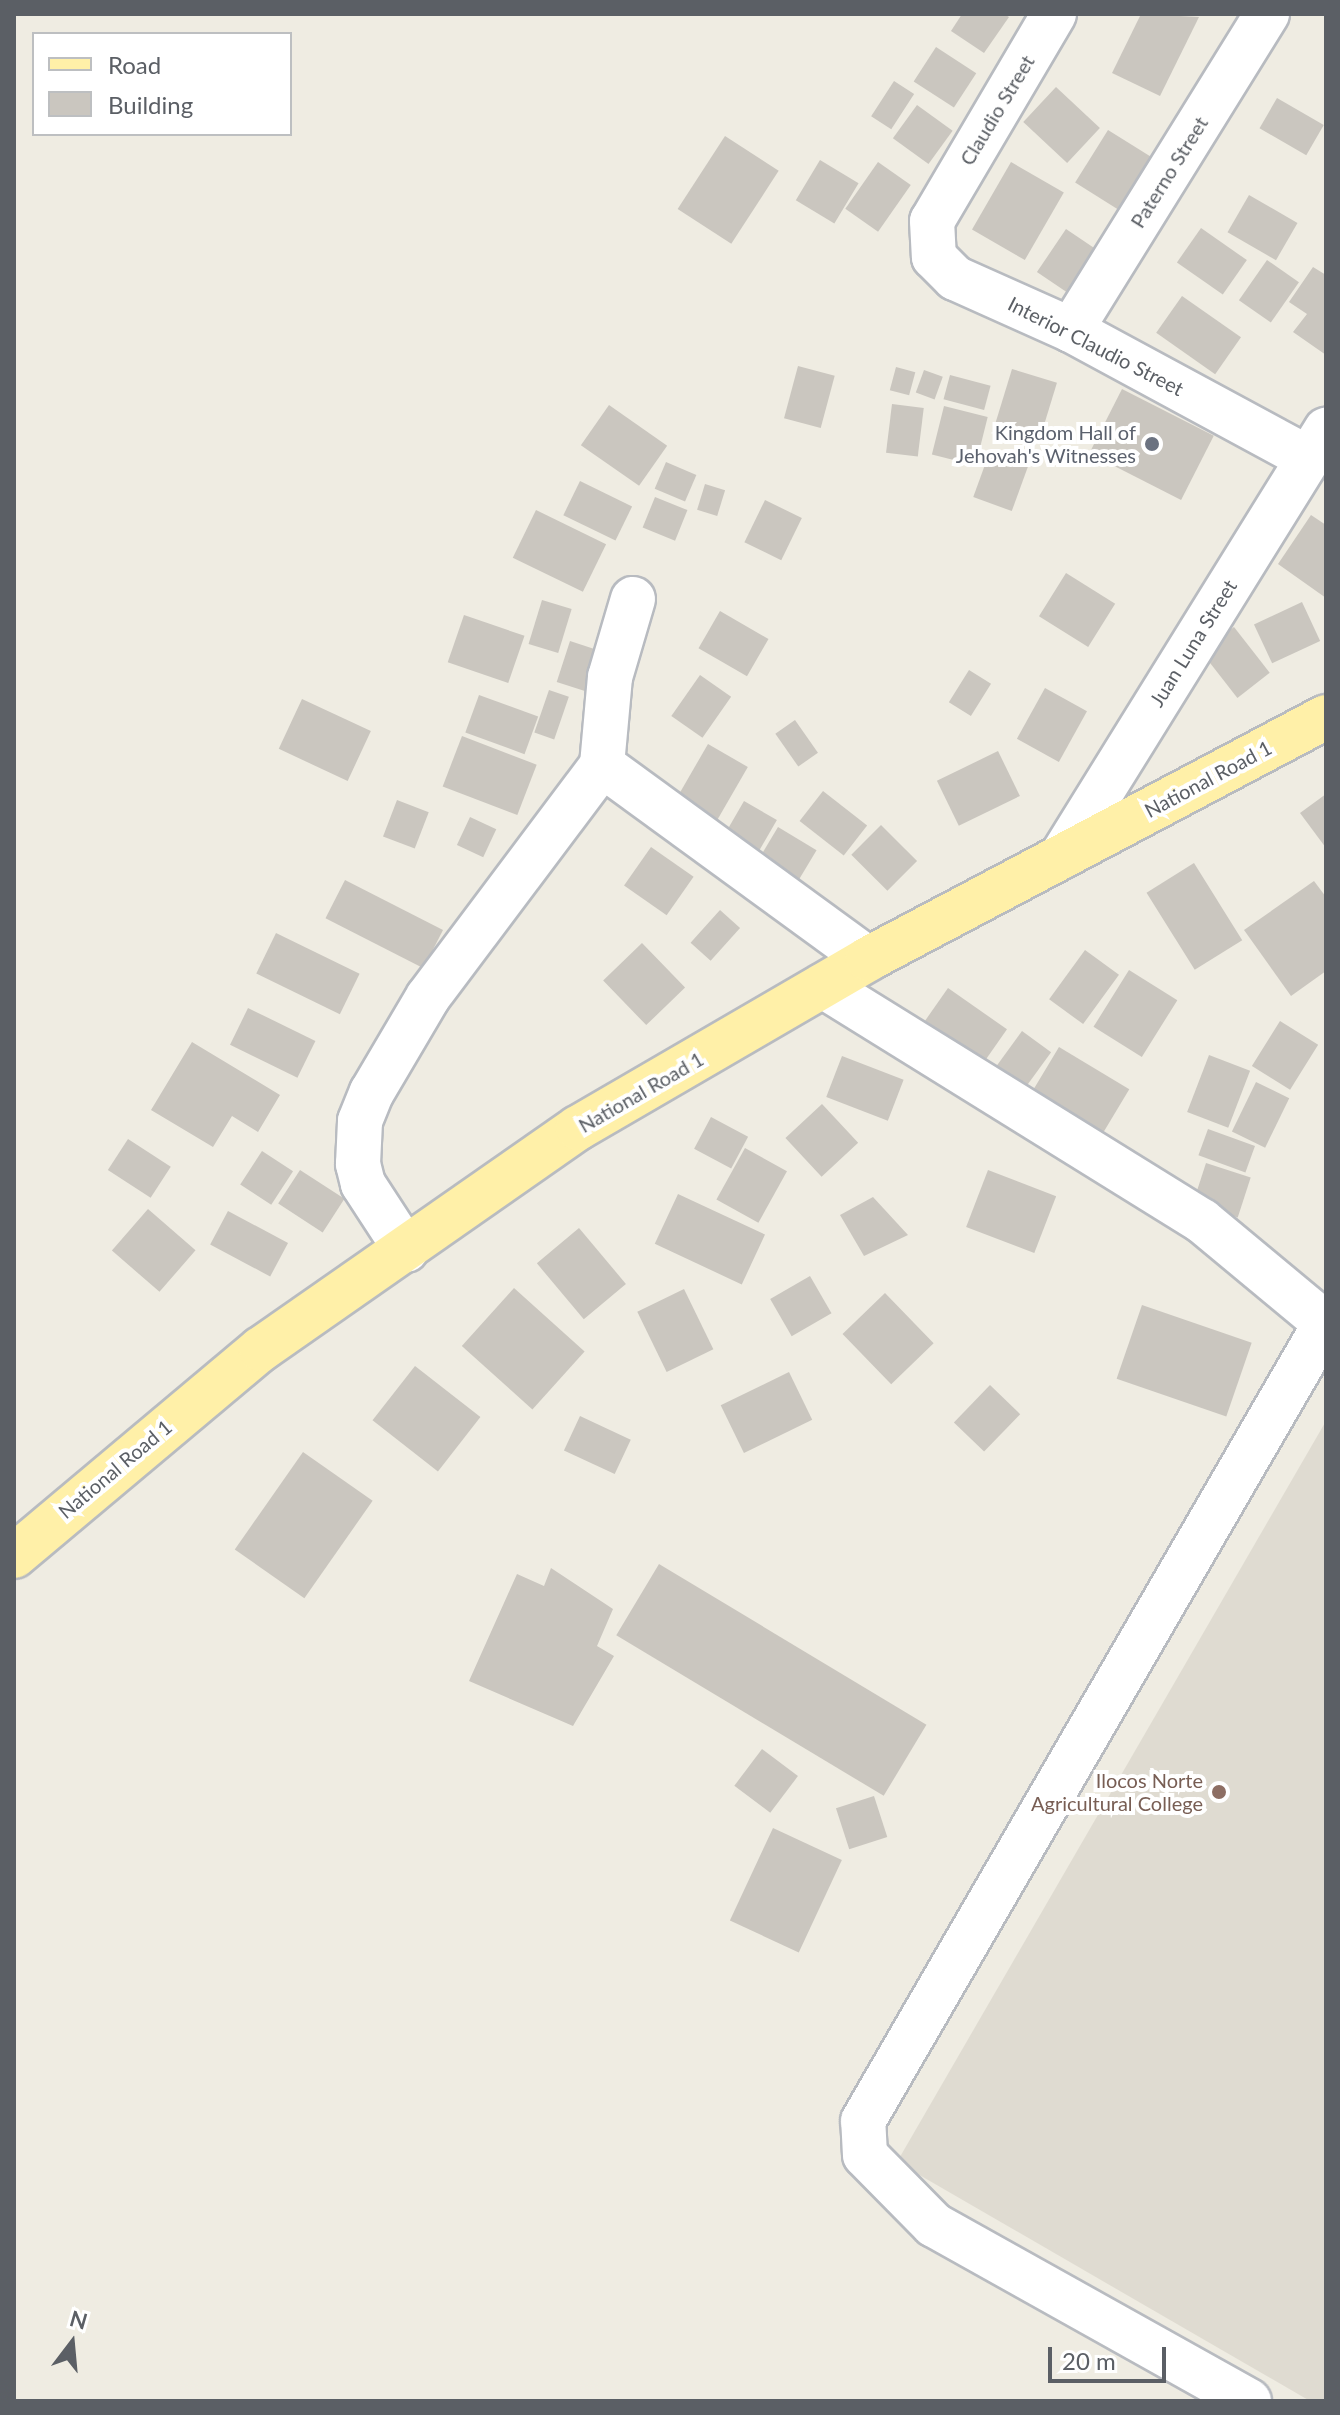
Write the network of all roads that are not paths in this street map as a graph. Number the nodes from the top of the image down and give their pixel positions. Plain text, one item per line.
1 (1054, 14) edge
2 (1267, 14) edge
3 (940, 205) joint
4 (1071, 330) junction
5 (1317, 444) edge
6 (633, 599) dead end
7 (1326, 717) edge
8 (602, 765) junction
9 (1061, 857) junction
10 (868, 959) junction
11 (823, 986) junction
12 (406, 1250) junction
13 (1326, 1324) edge
14 (14, 1556) edge
15 (1249, 2401) edge

1 - 3 street, Claudio Street
2 - 4 street, Paterno Street
3 - 4 street, Interior Claudio Street
4 - 5 street, Interior Claudio Street
5 - 9 street, Juan Luna Street
6 - 8 street
7 - 9 main road, National Road 1
8 - 10 street
8 - 12 street
9 - 10 main road, National Road 1
10 - 11 main road, National Road 1
11 - 12 main road, National Road 1
11 - 13 street
12 - 14 main road, National Road 1
13 - 15 street

